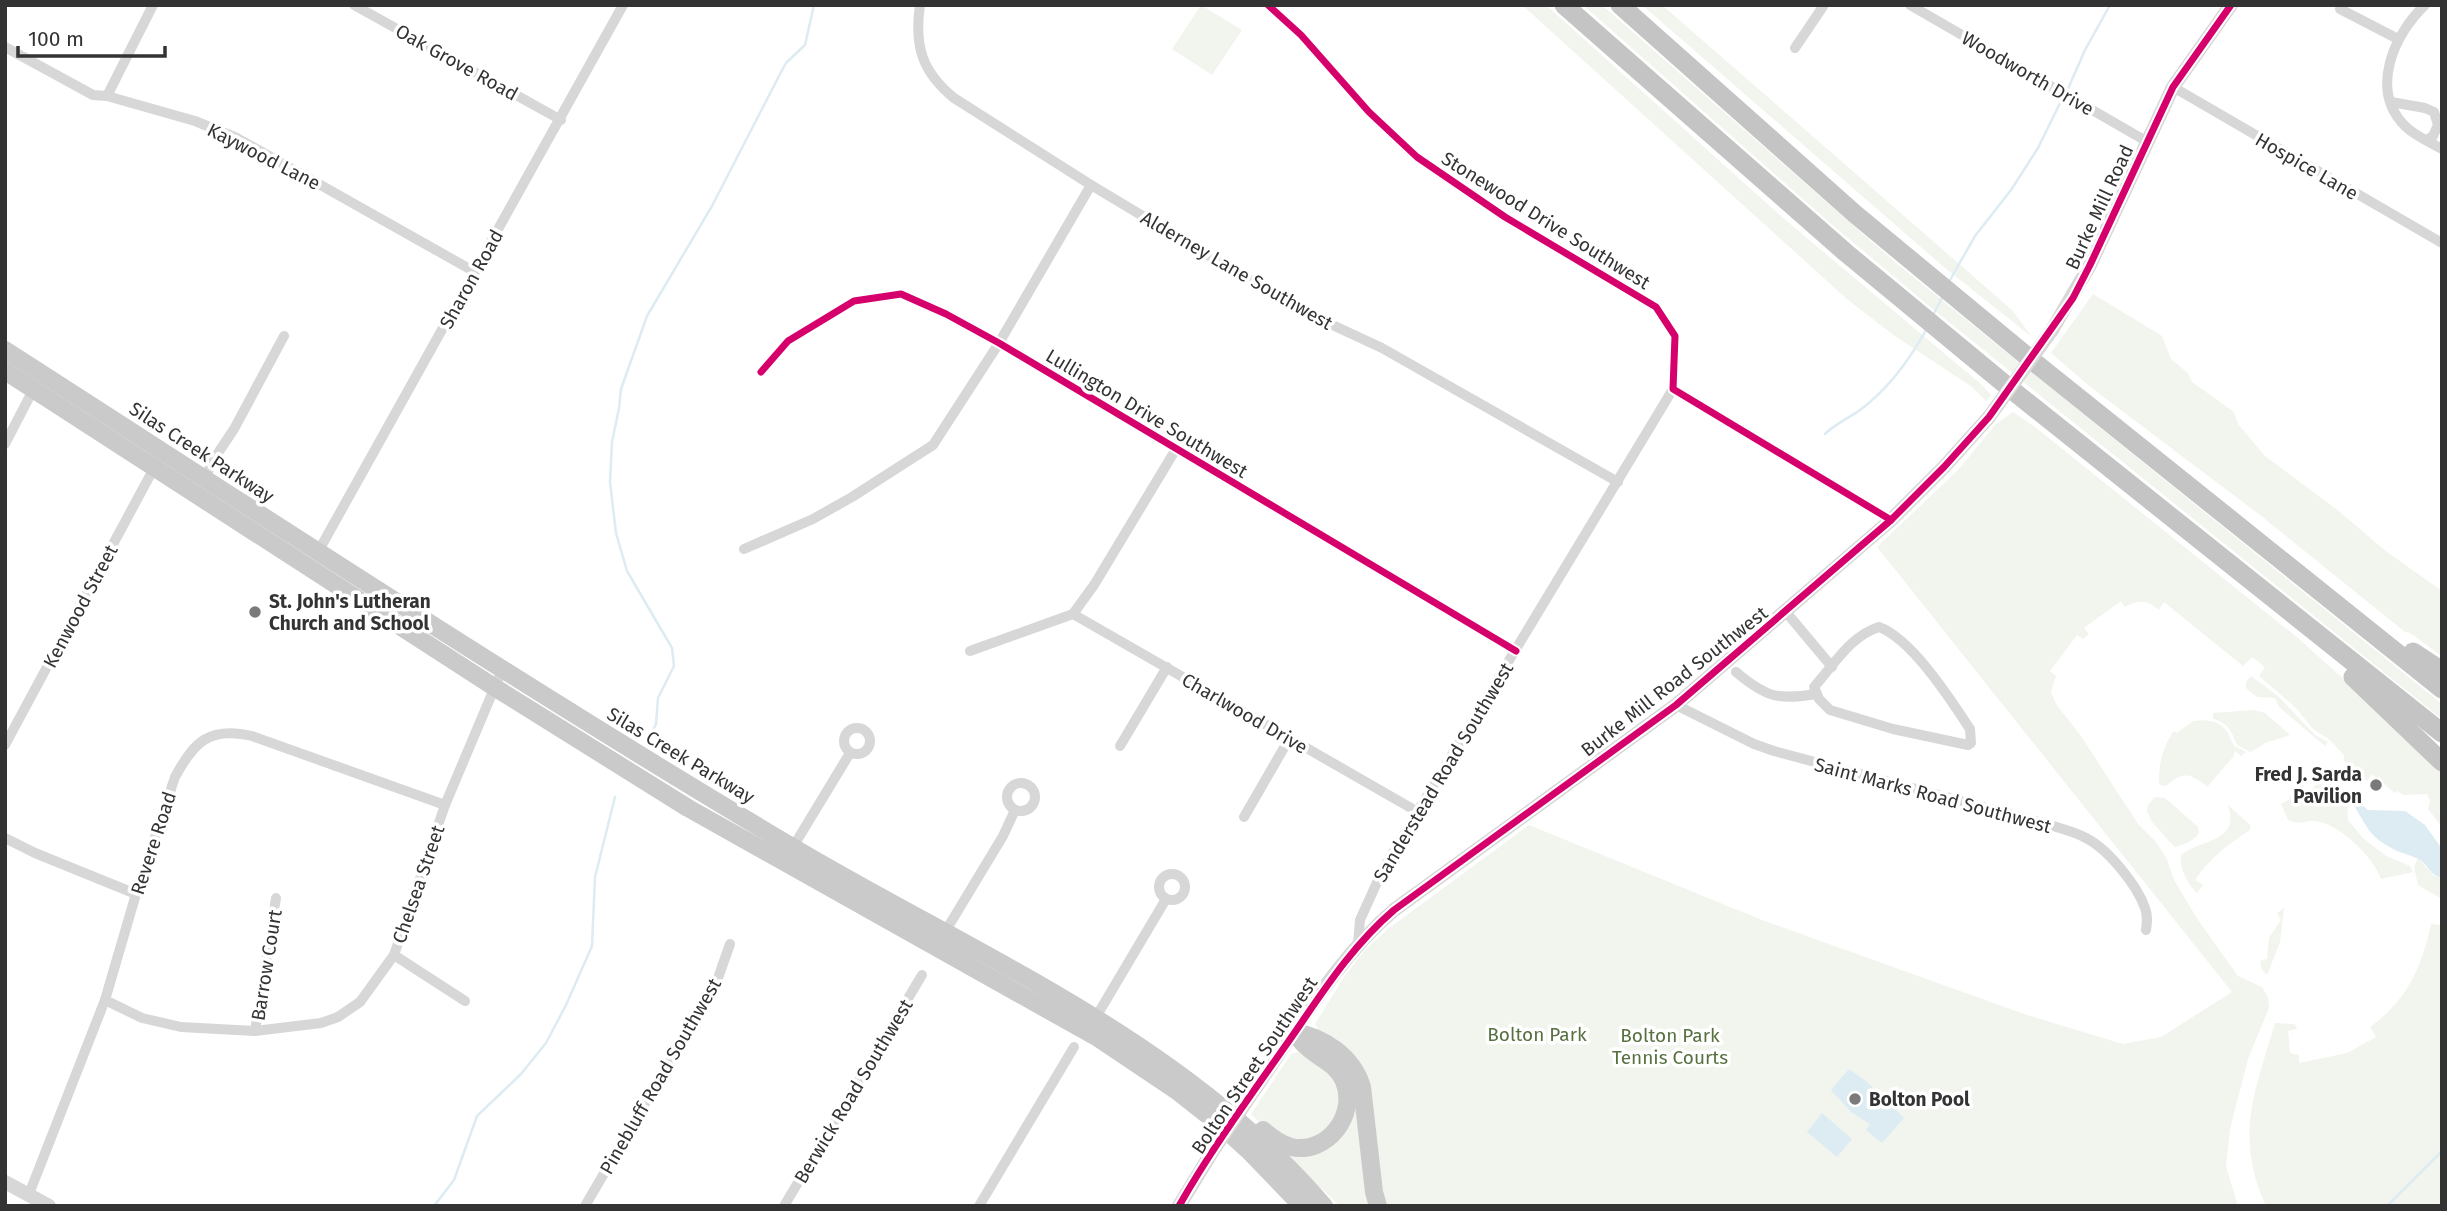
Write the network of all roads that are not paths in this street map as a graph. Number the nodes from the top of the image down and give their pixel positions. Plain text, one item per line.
1 (153, 5) edge
2 (354, 5) edge
3 (623, 5) edge
4 (920, 5) edge
5 (1268, 5) edge
6 (1564, 5) edge
7 (1620, 5) edge
8 (1824, 5) edge
9 (1910, 5) edge
10 (2231, 5) edge
11 (2425, 5) edge
12 (2339, 6) edge
13 (2398, 38) junction
14 (5, 47) edge
15 (1795, 48) dead end
16 (2173, 87) junction
17 (107, 96) junction
18 (2391, 102) junction
19 (561, 120) junction
20 (2427, 140) junction
21 (2146, 141) junction
22 (2442, 149) edge
23 (1091, 185) junction
24 (2442, 243) edge
25 (475, 272) junction
26 (284, 336) dead end
27 (999, 343) junction
28 (5, 350) edge
29 (5, 371) edge
30 (761, 372) dead end
31 (1673, 389) junction
32 (33, 390) junction
33 (1989, 418) joint
34 (5, 444) edge
35 (1176, 449) junction
36 (154, 468) junction
37 (205, 479) junction
38 (1618, 482) junction
39 (1891, 520) junction
40 (744, 550) dead end
41 (318, 552) junction
42 (2248, 578) junction
43 (2330, 600) junction
44 (1786, 612) junction
45 (1073, 614) junction
46 (970, 651) dead end
47 (1516, 651) junction
48 (1167, 667) junction
49 (1832, 667) junction
50 (502, 670) junction
51 (2442, 671) edge
52 (1736, 672) dead end
53 (494, 687) junction
54 (2442, 689) edge
55 (1817, 694) junction
56 (1676, 705) junction
57 (2442, 733) edge
58 (1289, 739) junction
59 (5, 745) edge
60 (1120, 746) dead end
61 (850, 753) dead end
62 (2442, 762) edge
63 (445, 805) junction
64 (1015, 810) dead end
65 (1418, 812) junction
66 (1244, 817) dead end
67 (5, 838) edge
68 (793, 847) junction
69 (136, 894) junction
70 (276, 898) dead end
71 (1166, 899) dead end
72 (2146, 930) dead end
73 (945, 932) junction
74 (730, 944) dead end
75 (1358, 944) junction
76 (394, 955) junction
77 (922, 975) dead end
78 (106, 1000) junction
79 (464, 1000) dead end
80 (1096, 1017) junction
81 (255, 1031) junction
82 (1295, 1032) junction
83 (1074, 1047) dead end
84 (1186, 1077) junction
85 (5, 1182) edge
86 (29, 1194) junction
87 (49, 1206) edge
88 (585, 1206) edge
89 (784, 1206) edge
90 (979, 1206) edge
91 (1179, 1206) edge
92 (1302, 1206) edge
93 (1324, 1206) edge
94 (1378, 1206) edge

1 - 17 street
2 - 19 street, Oak Grove Road
3 - 19 street, Sharon Road
4 - 23 street, Alderney Lane Southwest
5 - 31 street, Stonewood Drive Southwest
6 - 42 highway
7 - 43 highway
8 - 15 street
9 - 21 street, Woodworth Drive
10 - 16 street, Burke Mill Road
11 - 13 street
12 - 13 street
13 - 18 street
14 - 17 street, Kaywood Lane
16 - 21 street, Burke Mill Road
16 - 24 street, Hospice Lane
17 - 25 street, Kaywood Lane
18 - 20 street
18 - 20 street
19 - 25 street, Sharon Road
20 - 22 street
21 - 33 street, Burke Mill Road, bridge
23 - 27 street
23 - 38 street, Alderney Lane Southwest
25 - 41 street, Sharon Road
26 - 37 street
27 - 30 street, Lullington Drive Southwest
27 - 35 street, Lullington Drive Southwest
27 - 40 street
28 - 37 main road, Silas Creek Parkway
29 - 32 main road, Silas Creek Parkway
31 - 38 street, Sanderstead Road Southwest
31 - 39 street
32 - 34 street
32 - 36 main road, Silas Creek Parkway
33 - 39 street, Burke Mill Road Southwest
35 - 45 street
35 - 47 street, Lullington Drive Southwest
36 - 53 main road, Silas Creek Parkway
36 - 59 street, Kenwood Street
37 - 41 main road, Silas Creek Parkway
38 - 47 street, Sanderstead Road Southwest
39 - 44 street, Burke Mill Road Southwest
41 - 50 main road, Silas Creek Parkway
42 - 57 highway
42 - 62 highway
43 - 51 highway
43 - 54 highway
44 - 49 street
44 - 56 street, Burke Mill Road Southwest
45 - 46 street
45 - 48 street, Charlwood Drive
47 - 65 street, Sanderstead Road Southwest
48 - 58 street, Charlwood Drive
48 - 60 street
49 - 55 street
49 - 55 street
50 - 53 street, Chelsea Street
50 - 68 main road, Silas Creek Parkway
52 - 55 street
53 - 63 street, Chelsea Street
53 - 92 main road, Silas Creek Parkway
56 - 72 street, Saint Marks Road Southwest
56 - 75 street, Burke Mill Road Southwest
58 - 65 street, Charlwood Drive
58 - 66 street
61 - 68 street
63 - 69 street, Revere Road
63 - 76 street, Chelsea Street
64 - 73 street
65 - 75 street, Sanderstead Road Southwest
67 - 69 street
68 - 73 main road, Silas Creek Parkway
69 - 78 street, Revere Road
70 - 81 street, Barrow Court
71 - 80 street
73 - 80 main road, Silas Creek Parkway
74 - 88 street, Pinebluff Road Southwest
75 - 82 street, Bolton Street Southwest
76 - 79 street
76 - 81 street, Chelsea Street
77 - 89 street, Berwick Road Southwest
78 - 81 street, Chelsea Street
78 - 86 street, Revere Road
80 - 84 main road, Silas Creek Parkway
82 - 84 main road
82 - 91 street, Bolton Street Southwest, bridge
82 - 94 main road
83 - 90 street
84 - 93 main road, Silas Creek Parkway
85 - 86 street
86 - 87 street

